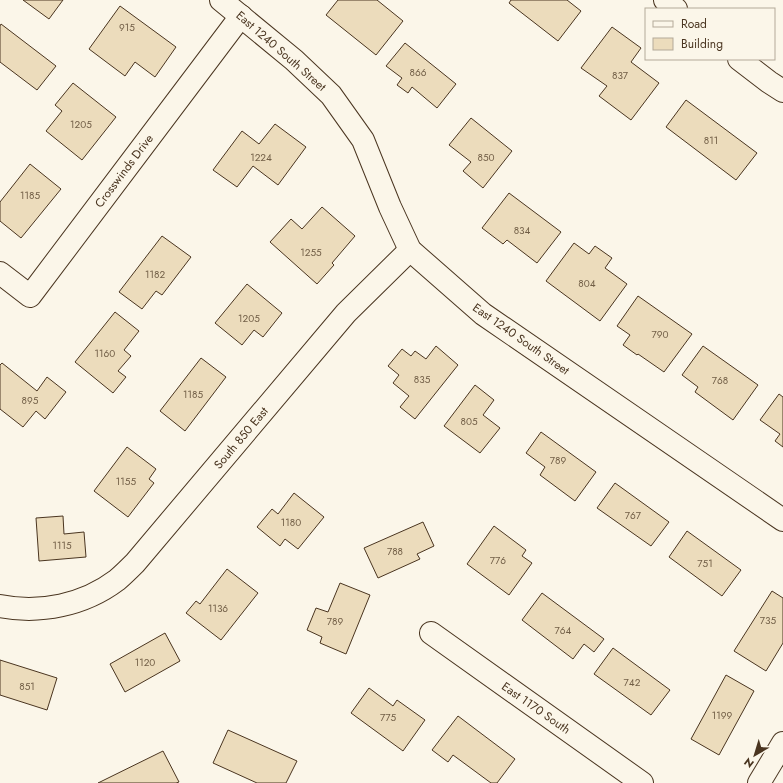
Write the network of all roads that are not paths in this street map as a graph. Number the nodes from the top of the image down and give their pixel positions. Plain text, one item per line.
1 (221, 0) edge
2 (665, 0) edge
3 (675, 8) edge
4 (241, 16) junction
5 (740, 60) edge
6 (783, 91) edge
7 (410, 250) junction
8 (0, 273) edge
9 (783, 520) edge
10 (0, 606) edge
11 (431, 633) dead end
12 (783, 743) edge
13 (642, 783) edge
14 (759, 783) edge

1 - 4 street, East 1240 South Street
2 - 3 street
4 - 7 street, East 1240 South Street
4 - 8 street, Crosswinds Drive
5 - 6 street
7 - 9 street, East 1240 South Street
7 - 10 street, South 850 East
11 - 13 street, East 1170 South
12 - 14 street

